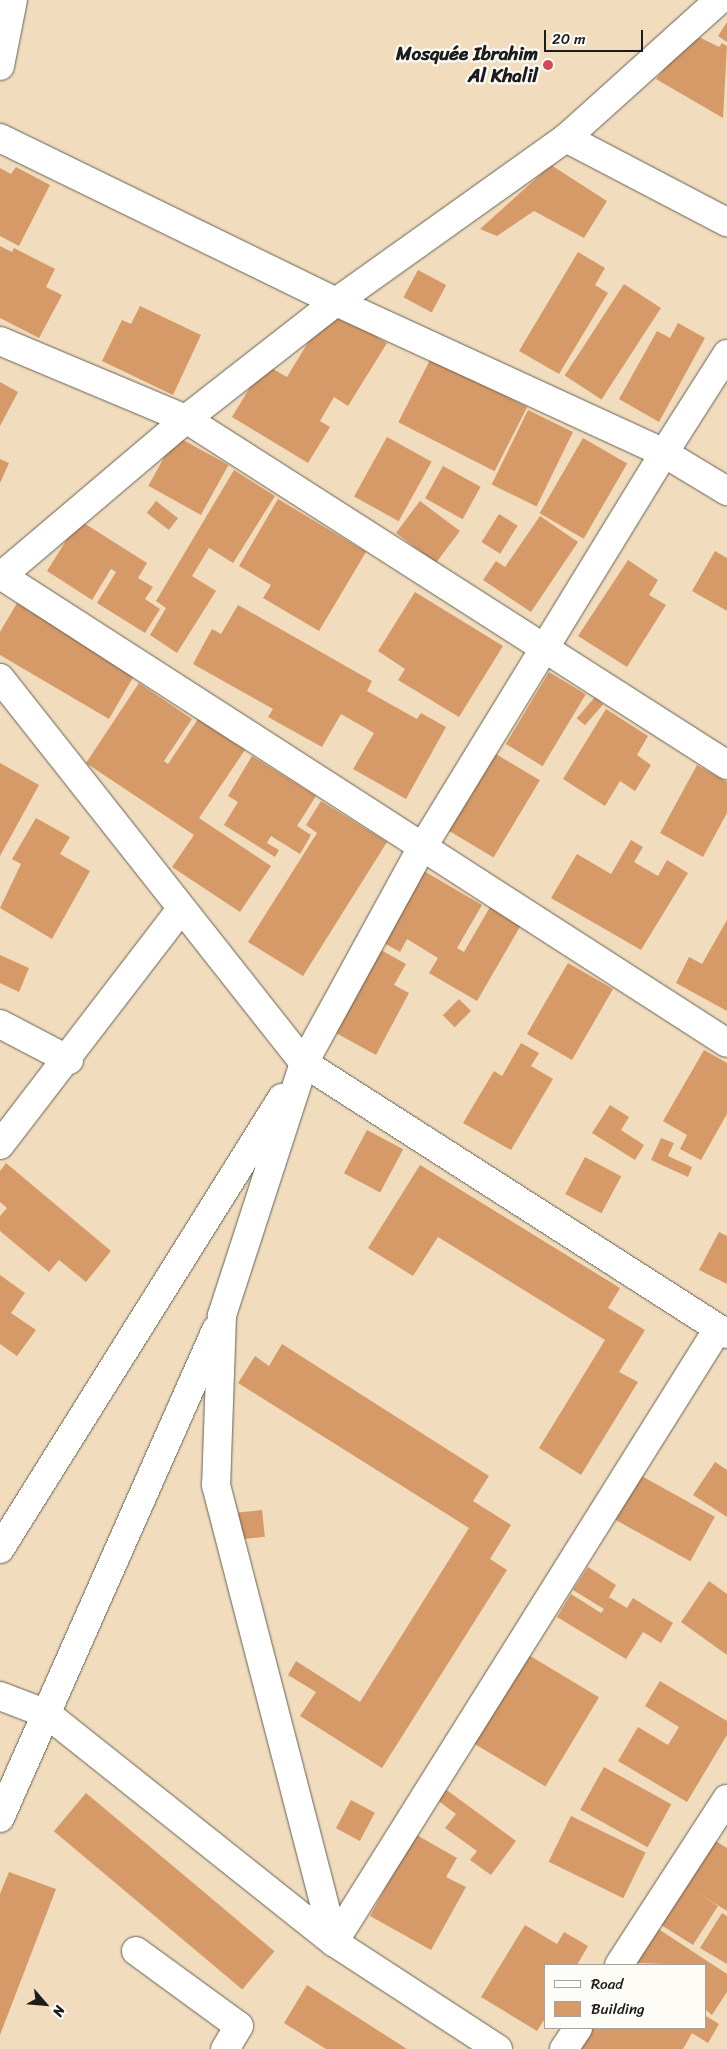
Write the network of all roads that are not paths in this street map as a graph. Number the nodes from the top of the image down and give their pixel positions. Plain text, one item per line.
1 (12, 0) edge
2 (719, 0) edge
3 (0, 66) edge
4 (0, 138) edge
5 (566, 138) junction
6 (727, 222) edge
7 (336, 302) junction
8 (0, 341) edge
9 (727, 354) edge
10 (186, 419) junction
11 (664, 453) junction
12 (727, 491) edge
13 (1, 577) edge
14 (544, 648) junction
15 (0, 678) edge
16 (727, 765) edge
17 (421, 848) junction
18 (182, 909) junction
19 (0, 1024) edge
20 (727, 1043) edge
21 (69, 1060) junction
22 (304, 1063) junction
23 (0, 1145) edge
24 (222, 1316) junction
25 (722, 1331) edge
26 (0, 1549) edge
27 (0, 1696) edge
28 (47, 1714) junction
29 (727, 1798) edge
30 (0, 1818) edge
31 (334, 1942) junction
32 (136, 1950) dead end
33 (620, 1964) edge
34 (577, 2029) edge
35 (225, 2049) edge
36 (498, 2049) edge
37 (564, 2049) edge

1 - 3 street
2 - 5 street
4 - 7 street
5 - 6 street
5 - 7 street
7 - 10 street
7 - 11 street
8 - 10 street
9 - 11 street
10 - 13 street
10 - 14 street
11 - 12 street
11 - 14 street
13 - 17 street
14 - 16 street
14 - 17 street
15 - 18 street
17 - 20 street
17 - 22 street
18 - 21 street
18 - 22 street
19 - 21 street
21 - 23 street
22 - 24 street
22 - 25 street
22 - 26 street
24 - 28 street
24 - 31 street
25 - 31 street
27 - 28 street
28 - 30 street
28 - 31 street
29 - 33 street
31 - 36 street
32 - 35 street
34 - 37 street

